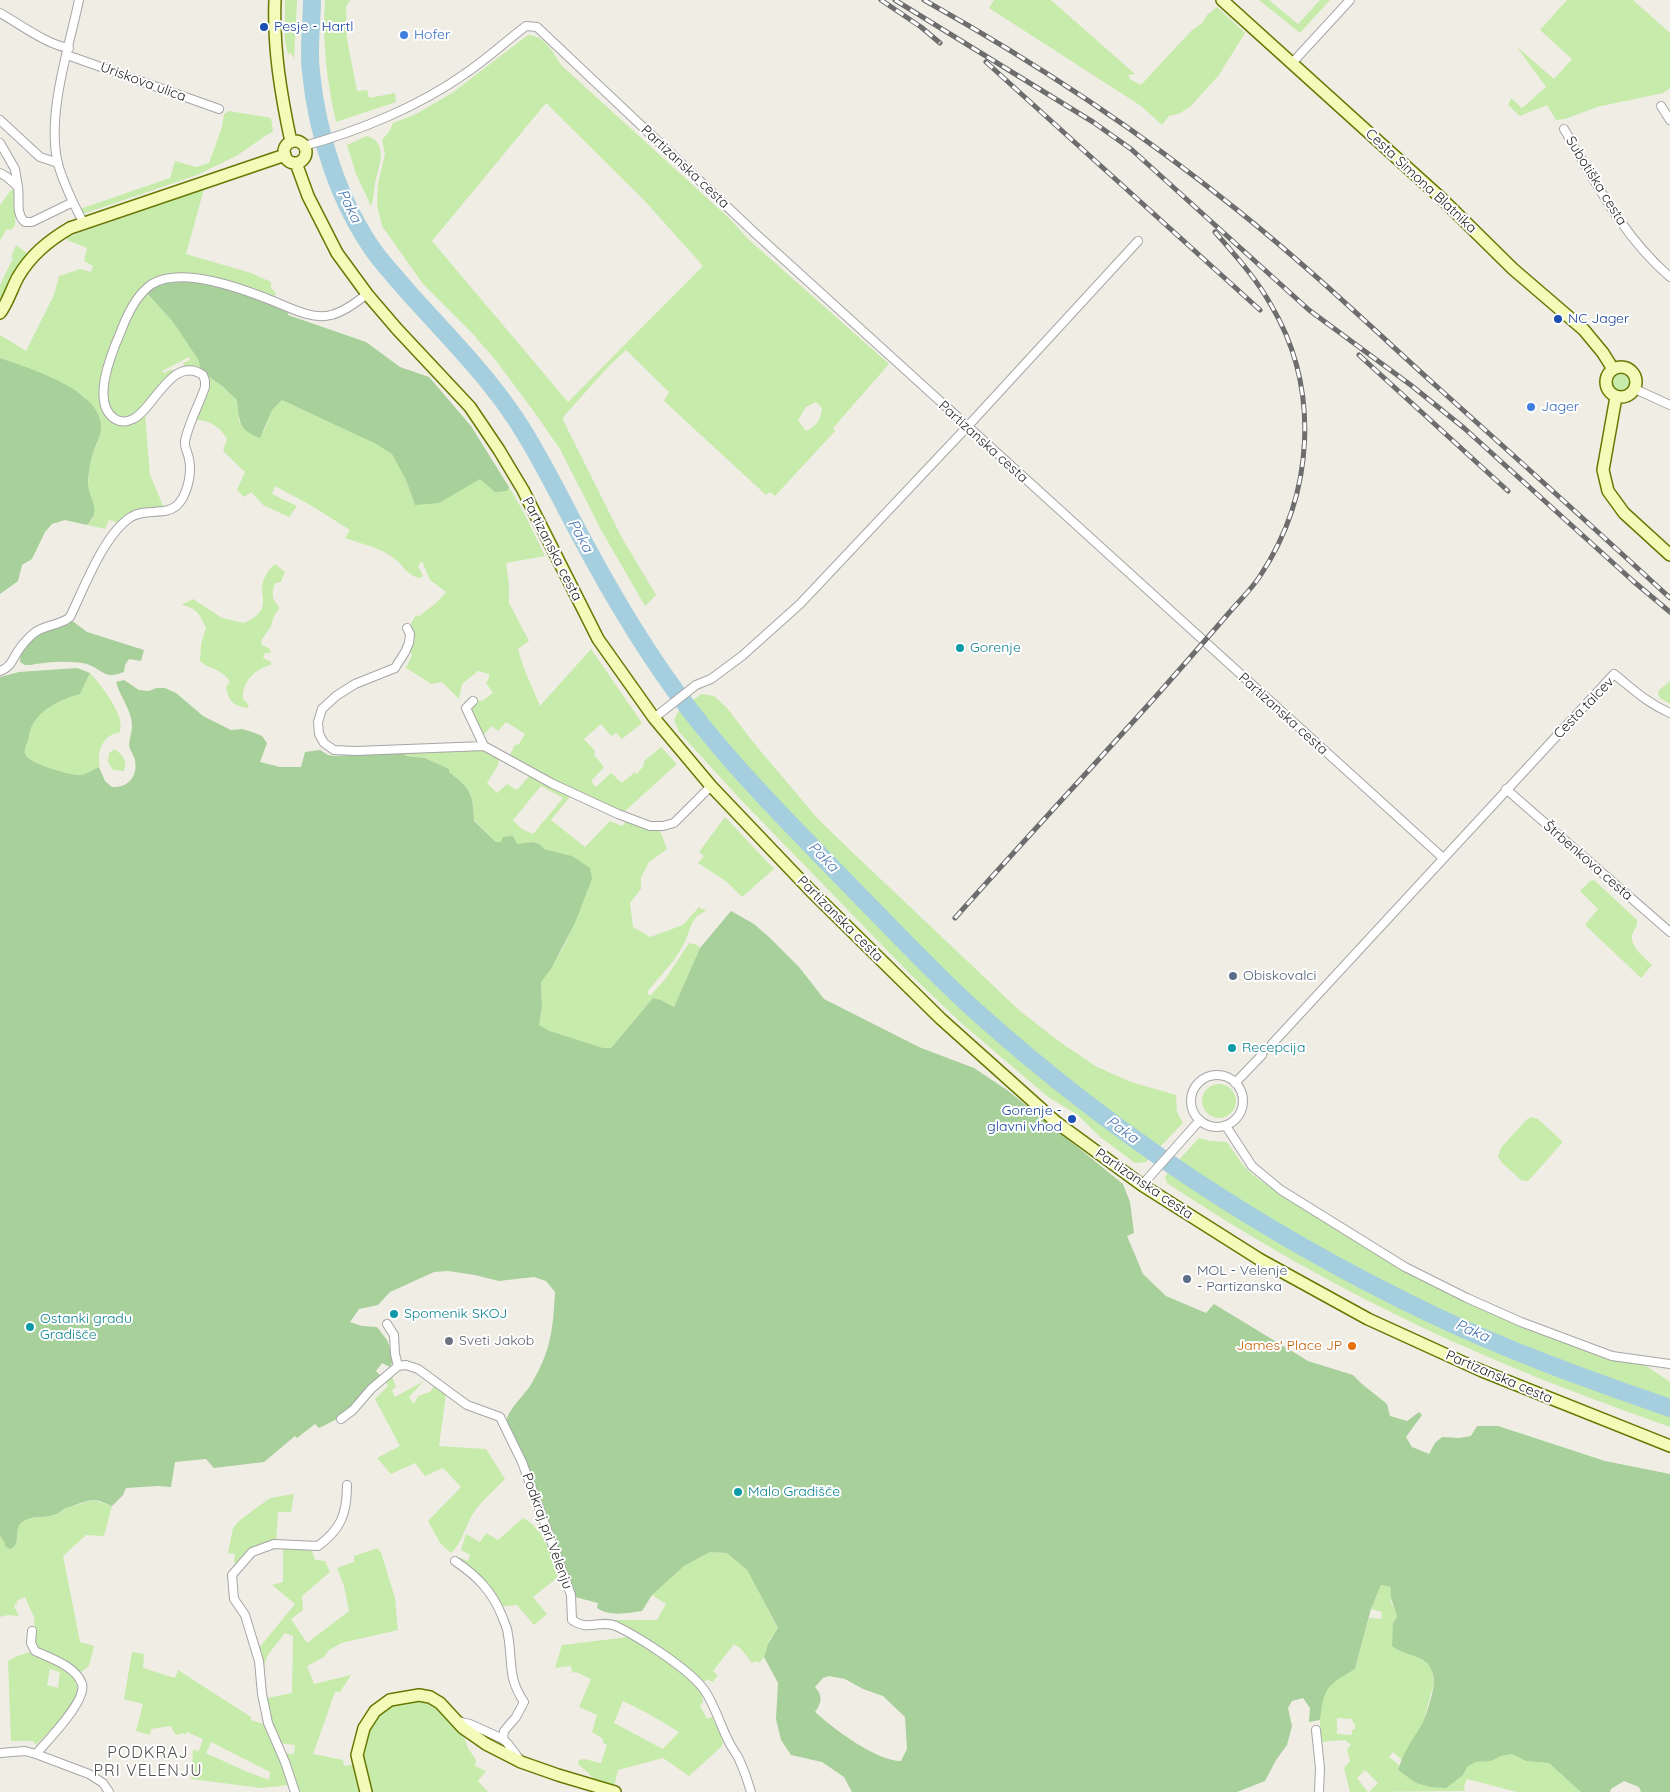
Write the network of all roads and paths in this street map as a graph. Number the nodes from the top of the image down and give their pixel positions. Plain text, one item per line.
1 (79, 0) edge
2 (275, 0) edge
3 (1222, 0) edge
4 (1350, 0) edge
5 (0, 13) edge
6 (68, 51) junction
7 (1293, 62) junction
8 (1661, 106) dead end
9 (220, 109) dead end
10 (0, 120) edge
11 (1670, 120) edge
12 (1564, 129) dead end
13 (291, 142) junction
14 (0, 143) edge
15 (304, 146) junction
16 (285, 155) junction
17 (296, 162) junction
18 (58, 163) junction
19 (0, 173) edge
20 (18, 187) junction
21 (73, 202) junction
22 (84, 224) junction
23 (1138, 241) dead end
24 (1670, 277) edge
25 (367, 294) junction
26 (0, 313) edge
27 (1613, 369) junction
28 (1635, 389) junction
29 (1616, 397) junction
30 (1670, 405) edge
31 (967, 427) junction
32 (1670, 555) edge
33 (407, 628) dead end
34 (0, 671) edge
35 (473, 701) dead end
36 (1670, 713) edge
37 (654, 718) junction
38 (484, 746) junction
39 (711, 786) junction
40 (1506, 789) junction
41 (1443, 858) junction
42 (1670, 932) edge
43 (1272, 1044) tunnel mouth
44 (1262, 1055) tunnel mouth
45 (1235, 1083) junction
46 (1200, 1120) junction
47 (1226, 1126) junction
48 (1142, 1185) junction
49 (387, 1324) dead end
50 (1670, 1364) edge
51 (398, 1366) junction
52 (341, 1419) dead end
53 (1670, 1446) edge
54 (346, 1486) dead end
55 (454, 1561) dead end
56 (32, 1631) dead end
57 (457, 1721) junction
58 (1316, 1730) dead end
59 (503, 1739) junction
60 (0, 1753) edge
61 (36, 1754) junction
62 (522, 1762) junction
63 (109, 1792) edge
64 (295, 1792) edge
65 (366, 1792) edge
66 (615, 1792) edge
67 (751, 1792) edge
68 (1318, 1792) edge

1 - 6 street
2 - 13 main road
3 - 7 main road, Cesta Simona Blatnika
4 - 7 street
5 - 6 street, Uriskova ulica
6 - 9 street, Uriskova ulica
6 - 18 street
7 - 27 main road, Cesta Simona Blatnika
8 - 11 street
10 - 18 street
12 - 24 street, Subotiška cesta
13 - 15 main road
13 - 16 main road
14 - 20 street
15 - 17 main road
15 - 31 street, Partizanska cesta
16 - 17 main road
16 - 22 main road
17 - 25 main road, Partizanska cesta
18 - 21 street
19 - 20 street
20 - 21 street
21 - 22 street
22 - 26 main road
23 - 31 street
25 - 34 street
25 - 37 main road, Partizanska cesta
27 - 28 main road
27 - 29 main road
28 - 29 main road
28 - 30 street
29 - 32 main road
31 - 37 street
31 - 41 street, Partizanska cesta
33 - 38 street
35 - 38 street
36 - 40 street, Cesta talcev
37 - 39 main road, Partizanska cesta
38 - 39 street
39 - 48 main road, Partizanska cesta
40 - 41 street
40 - 42 street, Štrbenkova cesta
41 - 43 street
44 - 45 street
45 - 46 street
45 - 47 street
46 - 47 street
46 - 48 street
47 - 50 street
48 - 53 main road, Partizanska cesta
49 - 51 street
51 - 52 street
51 - 67 street, Podkraj pri Velenju
54 - 64 street
55 - 59 street
56 - 61 street
57 - 59 street
57 - 62 main road
57 - 65 main road
58 - 68 street
59 - 62 street
60 - 61 street
61 - 63 street
62 - 66 main road

